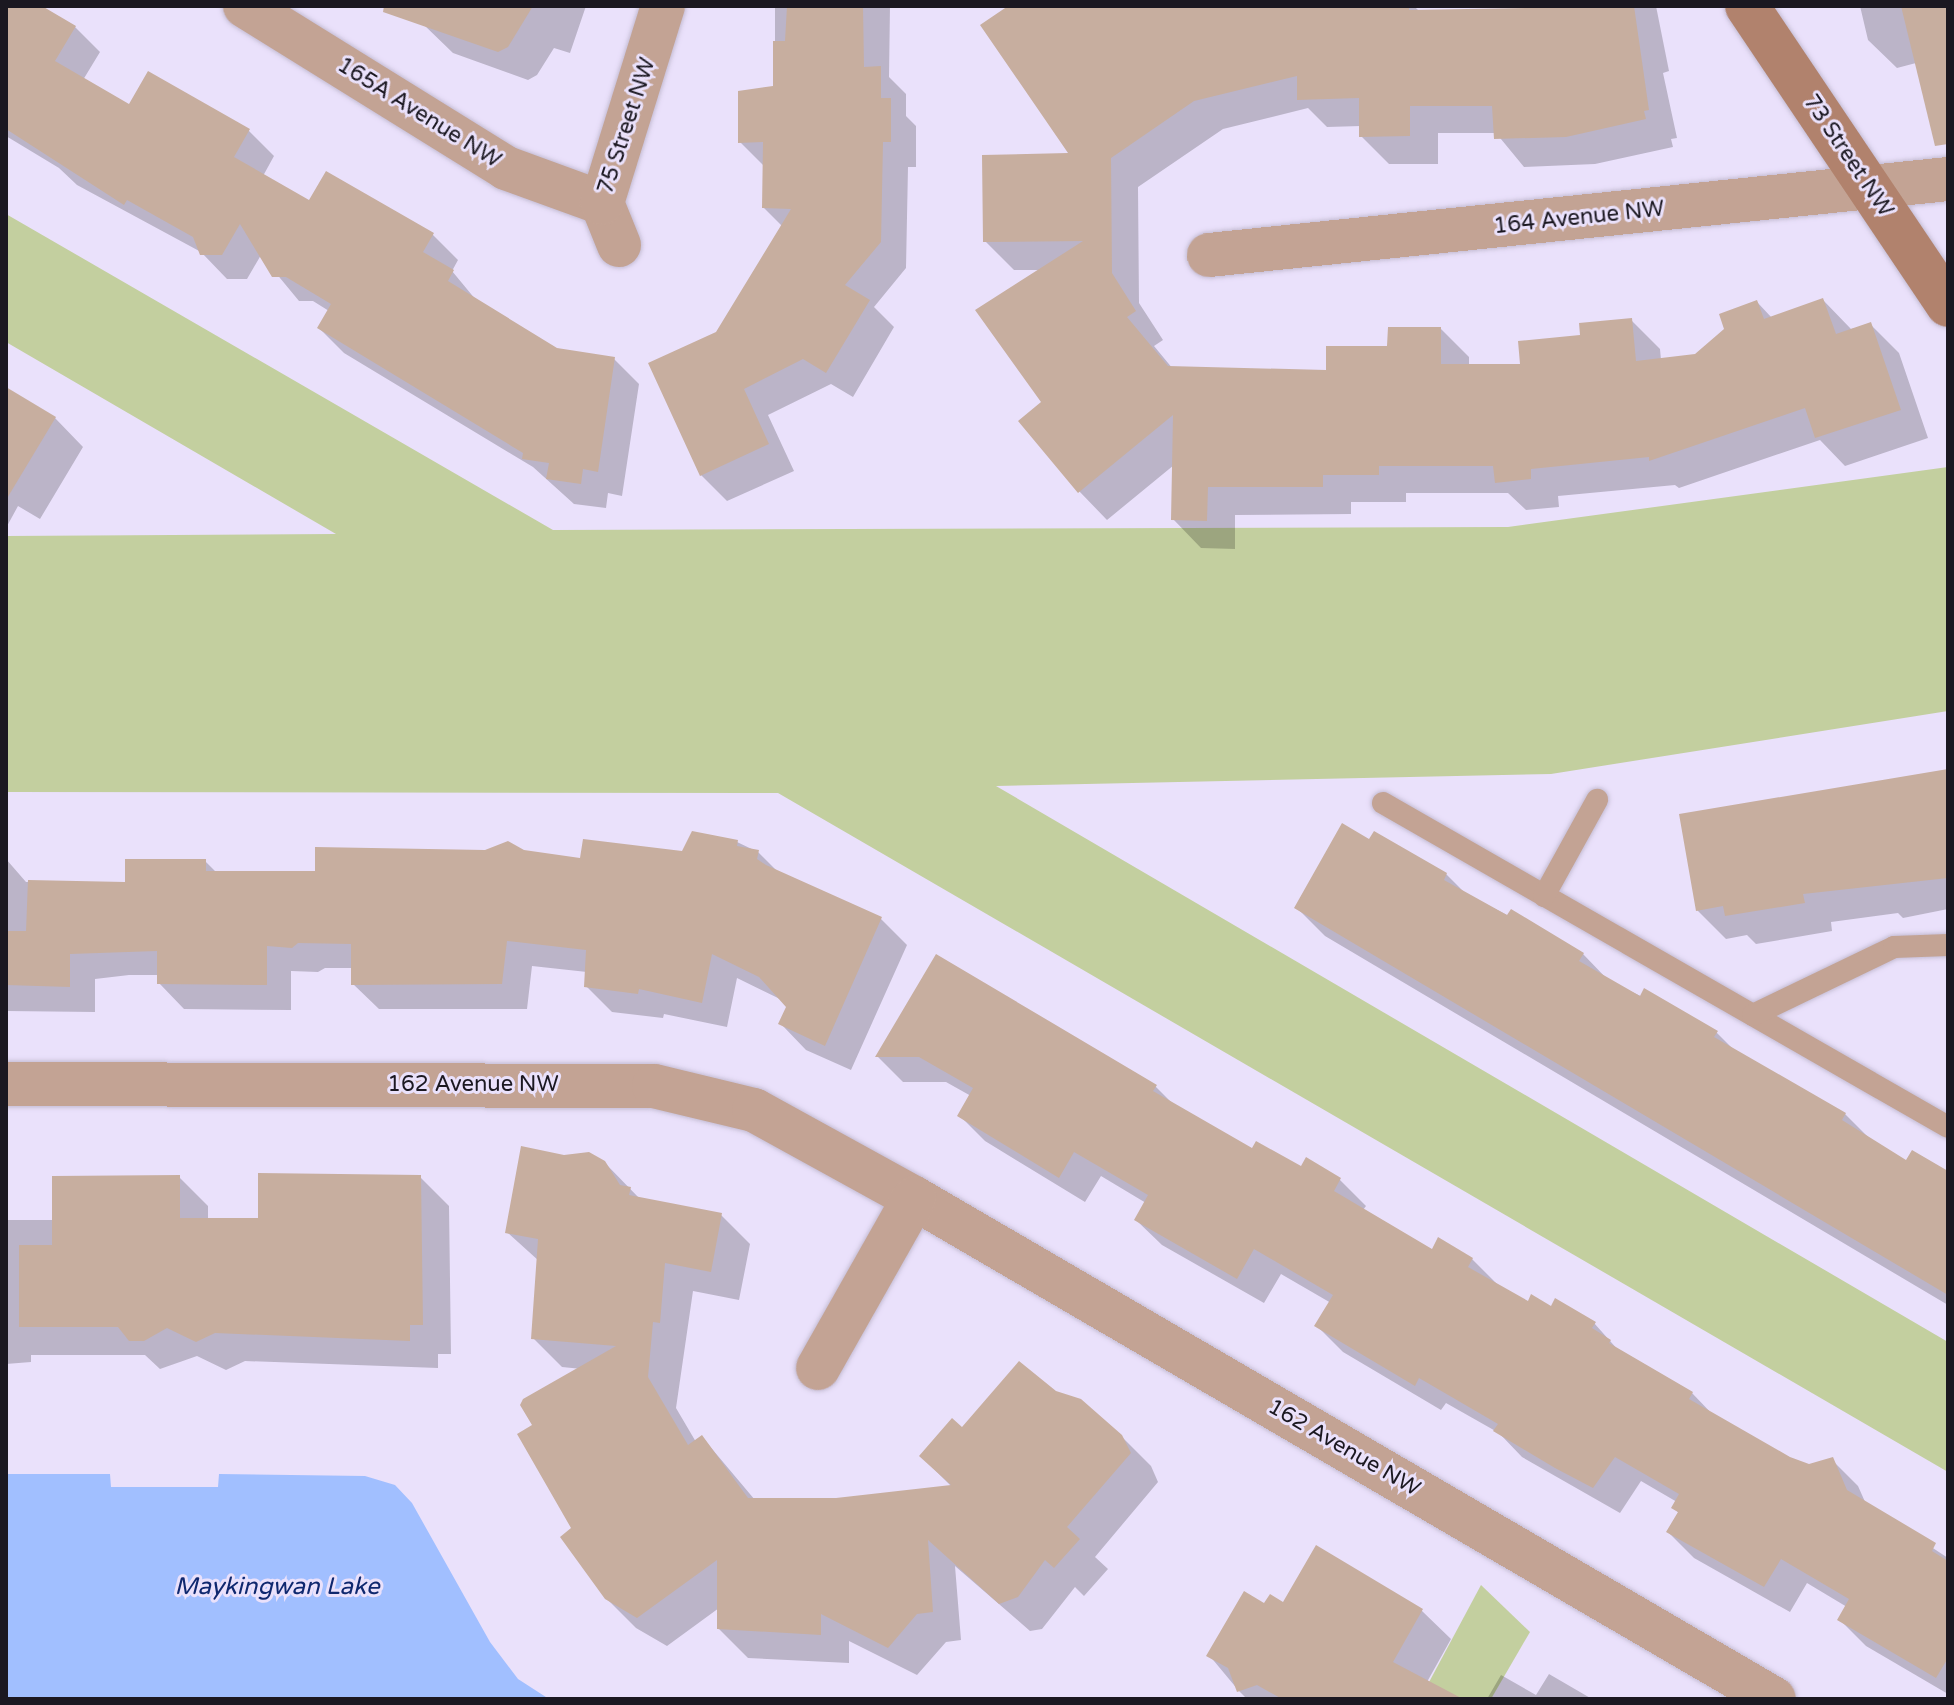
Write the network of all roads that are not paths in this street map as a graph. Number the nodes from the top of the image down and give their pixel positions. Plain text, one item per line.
1 (245, 6) edge
2 (663, 6) edge
3 (1747, 6) edge
4 (1948, 179) edge
5 (1870, 189) junction
6 (602, 203) junction
7 (619, 245) dead end
8 (1209, 255) dead end
9 (1948, 305) edge
10 (1597, 800) dead end
11 (1383, 803) dead end
12 (1544, 896) junction
13 (1948, 945) edge
14 (1753, 1015) junction
15 (6, 1084) edge
16 (1948, 1127) edge
17 (914, 1198) junction
18 (818, 1368) dead end
19 (1774, 1699) edge

1 - 6 street, 165A Avenue NW
2 - 6 street, 75 Street NW
3 - 5 street, 73 Street NW
4 - 5 street, 164 Avenue NW
5 - 8 street, 164 Avenue NW
5 - 9 street, 73 Street NW
6 - 7 street, 75 Street NW
10 - 12 lane
11 - 12 lane
12 - 14 lane
13 - 14 lane
14 - 16 lane
15 - 17 street, 162 Avenue NW
17 - 18 street
17 - 19 street, 162 Avenue NW

